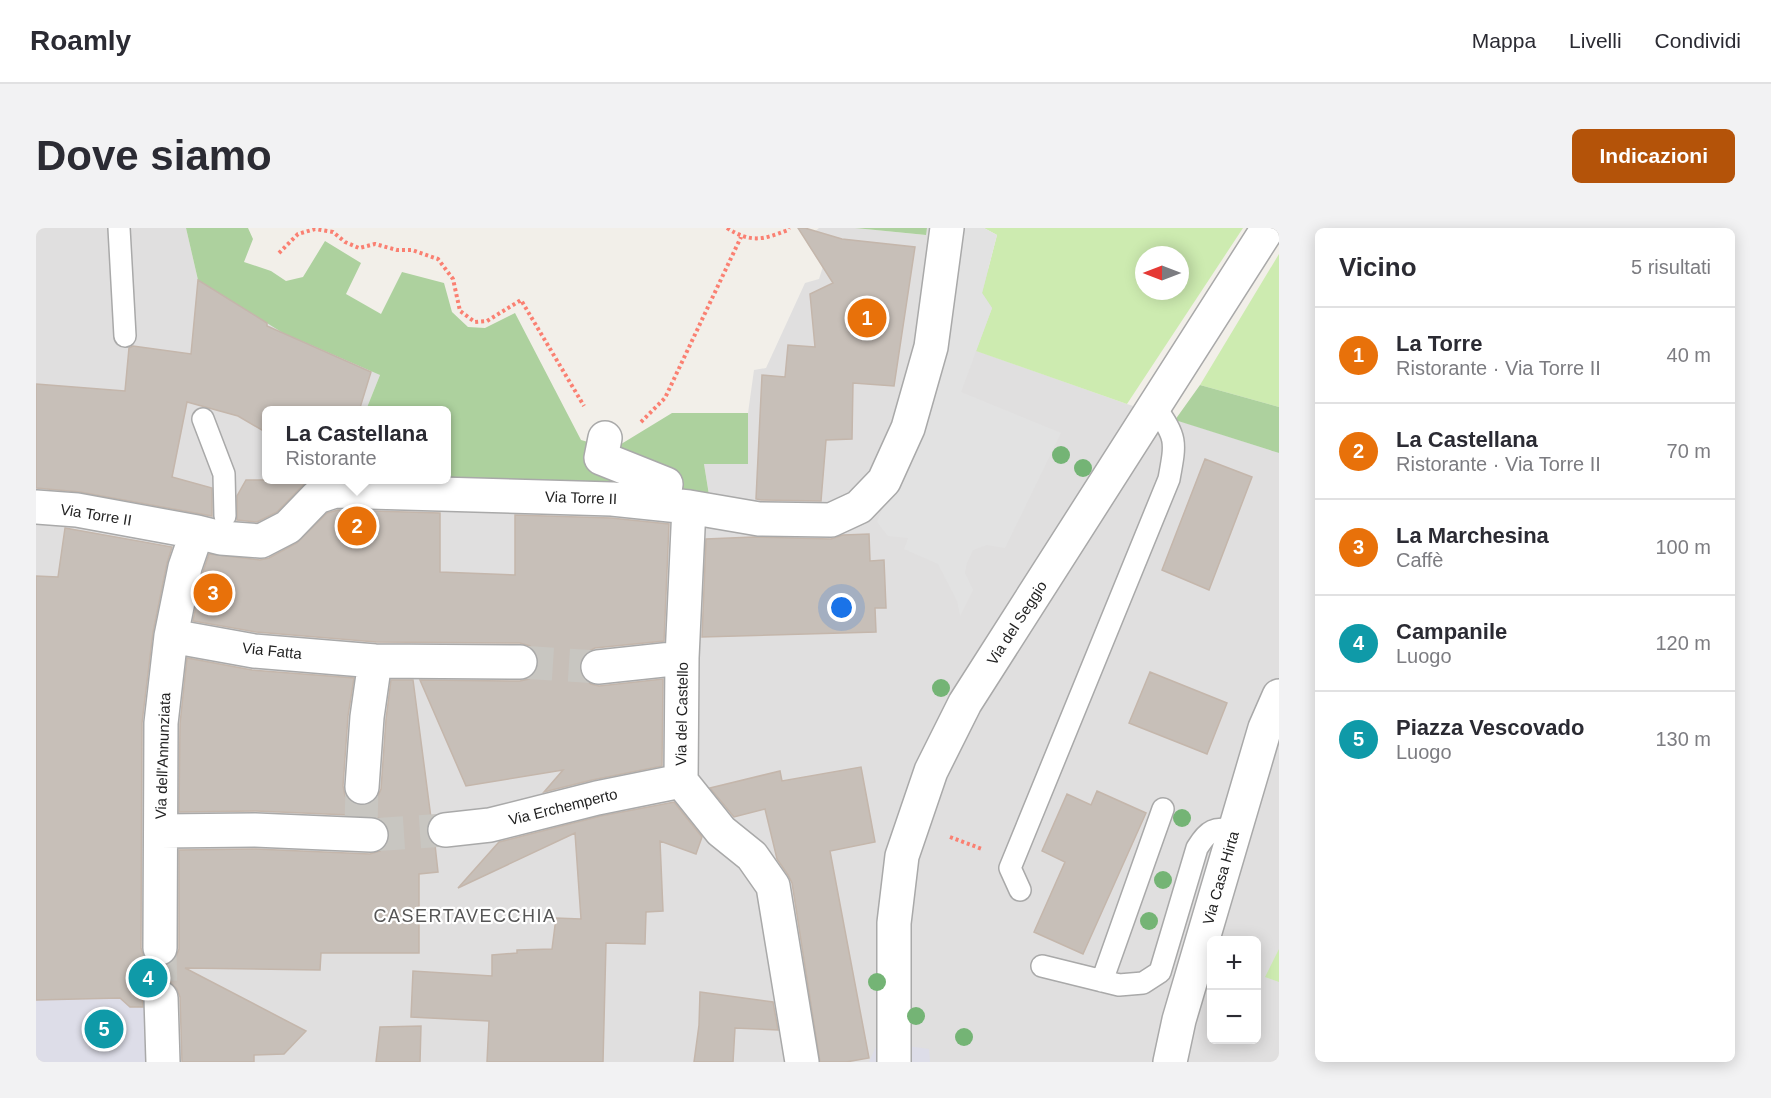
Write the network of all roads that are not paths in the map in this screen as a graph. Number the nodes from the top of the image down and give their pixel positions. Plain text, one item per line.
1 (120, 228) edge
2 (1268, 228) edge
3 (945, 236) edge
4 (125, 336) dead end
5 (1155, 406) junction
6 (203, 419) dead end
7 (606, 438) road end
8 (676, 506) junction
9 (36, 507) edge
10 (217, 528) junction
11 (171, 636) junction
12 (682, 658) junction
13 (375, 661) junction
14 (520, 662) tunnel mouth
15 (598, 667) tunnel mouth
16 (1279, 696) edge
17 (1272, 730) edge
18 (681, 781) junction
19 (362, 787) tunnel mouth
20 (1163, 809) dead end
21 (445, 830) tunnel mouth
22 (1235, 830) junction
23 (160, 831) junction
24 (365, 833) tunnel mouth
25 (1020, 890) dead end
26 (160, 948) tunnel mouth
27 (1042, 966) dead end
28 (1102, 981) junction
29 (161, 998) tunnel mouth
30 (164, 1062) edge
31 (802, 1062) edge
32 (894, 1062) edge
33 (1170, 1062) edge

1 - 4 lane
2 - 5 street, Via del Seggio
3 - 8 street, Via Torre II
5 - 25 lane
5 - 32 street, Via del Seggio
6 - 10 lane
7 - 8 street, Via del Castello
8 - 10 street, Via Torre II
8 - 12 street, Via del Castello
9 - 10 street, Via Torre II
10 - 11 street, Via dell'Annunziata
11 - 13 street, Via Fatta
11 - 23 street, Via dell'Annunziata
12 - 15 street
12 - 18 street, Via del Castello
13 - 14 street, Via Fatta
13 - 19 street
16 - 17 street, Via Casa Hirta
17 - 22 street, Via Casa Hirta
18 - 21 street, Via Erchemperto
18 - 31 street, Via del Castello
20 - 28 lane
22 - 28 lane
22 - 33 street, Via Casa Hirta
23 - 24 street
23 - 26 street, Via dell'Annunziata
27 - 28 lane
29 - 30 street

